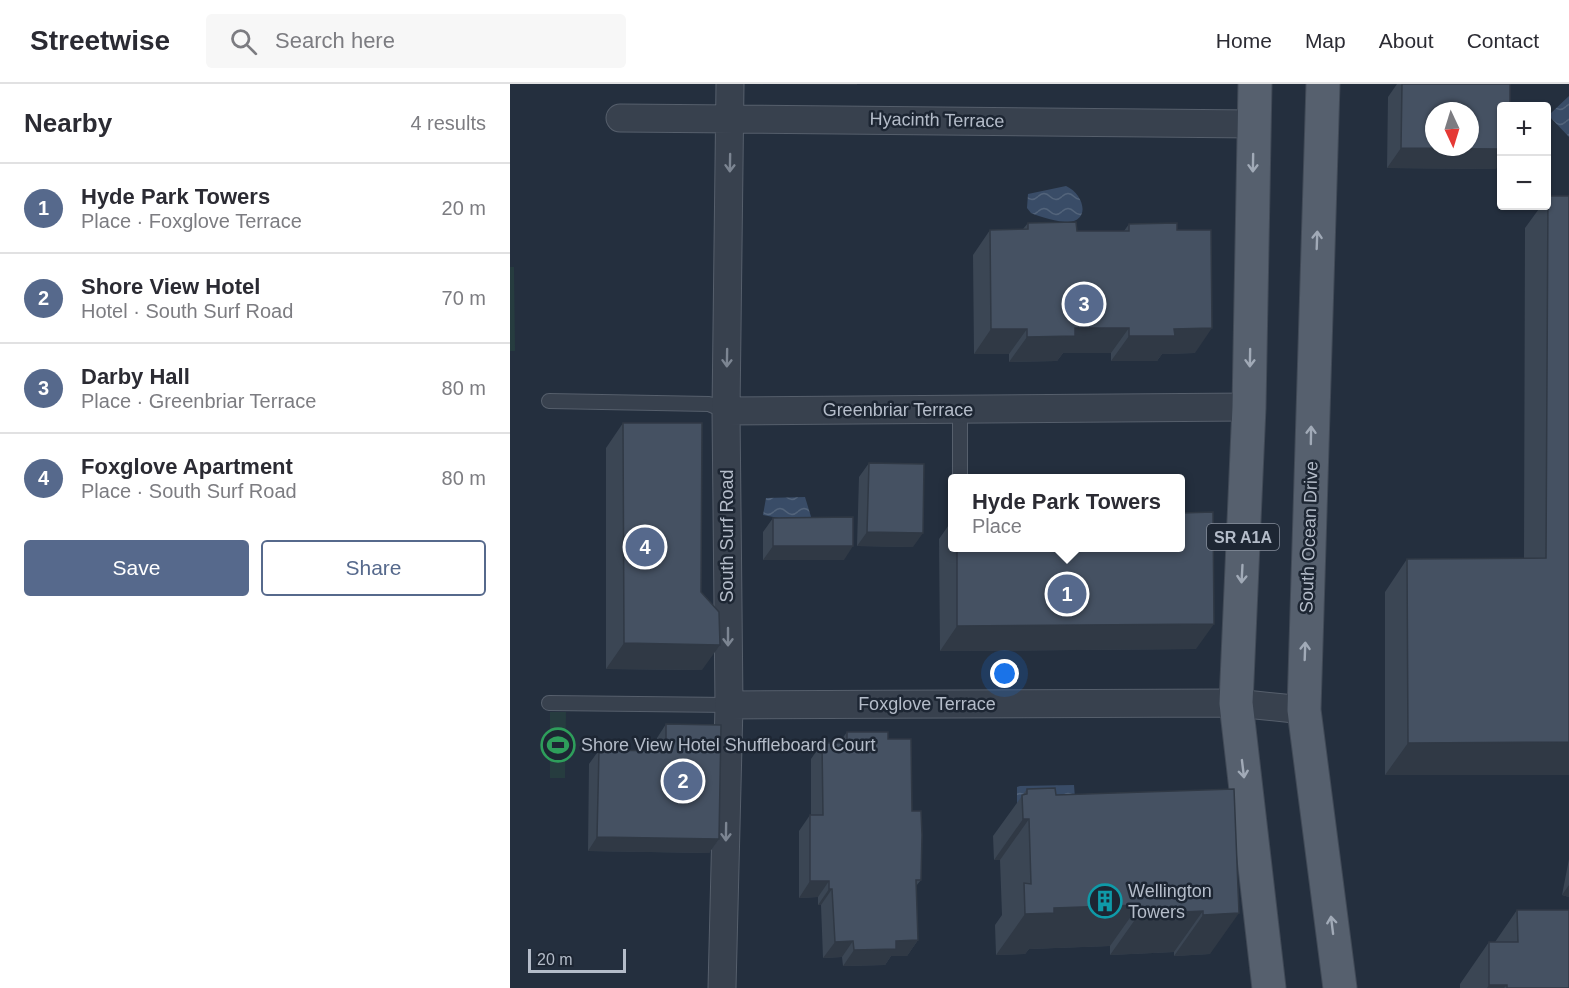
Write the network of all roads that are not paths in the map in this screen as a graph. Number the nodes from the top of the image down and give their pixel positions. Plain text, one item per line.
1 (730, 84) edge
2 (1255, 84) edge
3 (1323, 84) edge
4 (620, 118) dead end
5 (730, 118) junction
6 (1254, 124) junction
7 (549, 401) dead end
8 (1249, 407) junction
9 (960, 410) junction
10 (726, 411) junction
11 (960, 474) edge
12 (549, 703) dead end
13 (1236, 703) junction
14 (729, 705) junction
15 (1304, 710) junction
16 (722, 988) edge
17 (1269, 988) edge
18 (1340, 988) edge

1 - 5 street, South Surf Road
2 - 6 main road, SR A1A
15 -> 3 main road, South Ocean Drive
4 - 5 street, Hyacinth Terrace
5 - 6 street, Hyacinth Terrace
5 -> 10 street, South Surf Road
6 -> 8 main road, SR A1A
7 - 10 lane, Greenbriar Terrace
8 - 9 street, Greenbriar Terrace
8 -> 13 main road, SR A1A
9 - 10 street, Greenbriar Terrace
9 - 11 lane
10 -> 14 street, South Surf Road
12 - 14 lane, Foxglove Terrace
13 - 14 street, Foxglove Terrace
13 - 15 street, Foxglove Terrace
13 -> 17 main road, SR A1A
14 -> 16 street, South Surf Road
18 -> 15 main road, South Ocean Drive

